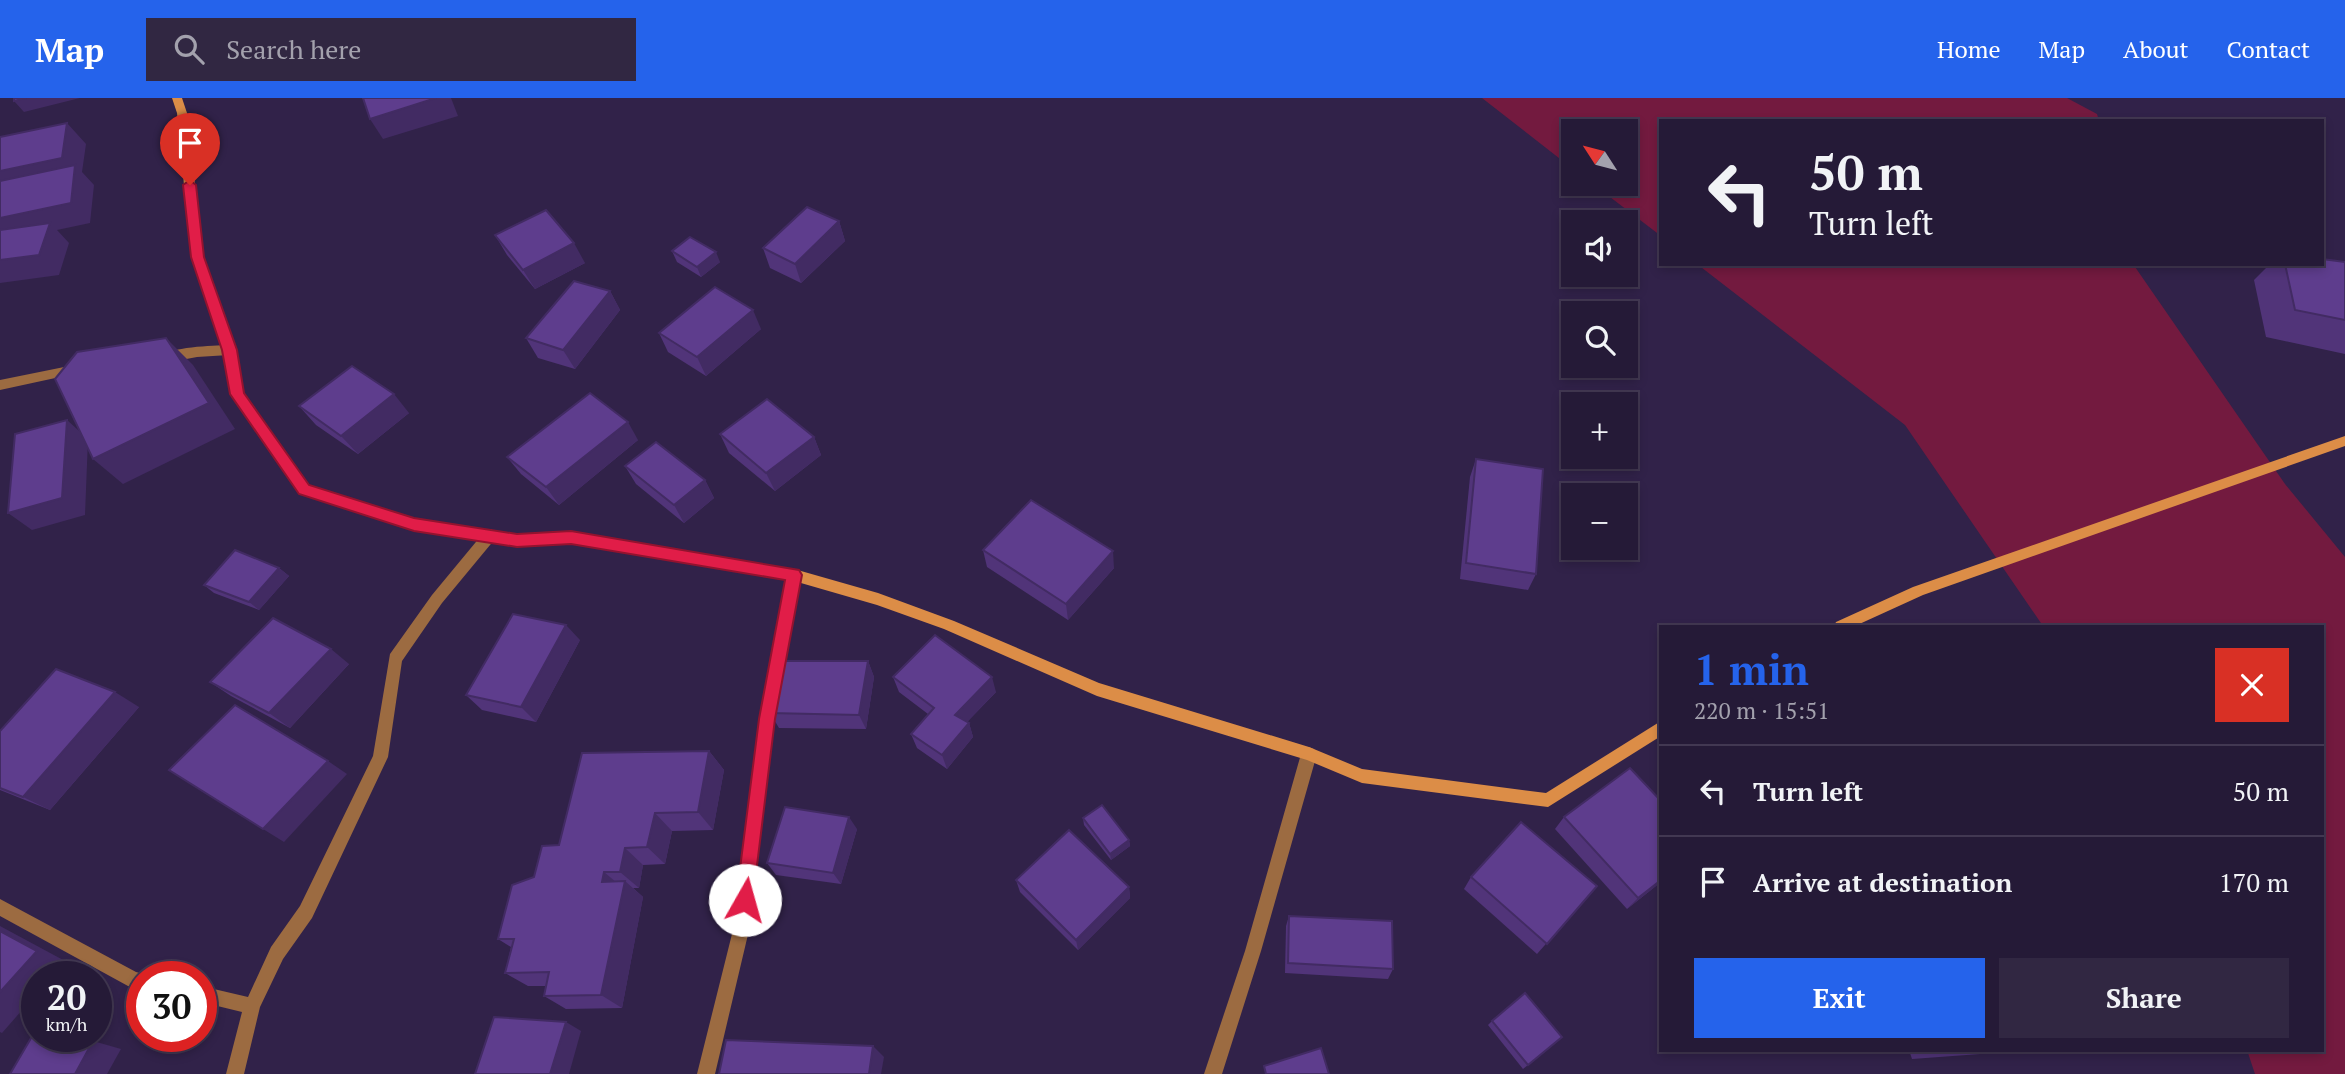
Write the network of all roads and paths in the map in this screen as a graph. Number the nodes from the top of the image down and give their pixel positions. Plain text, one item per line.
1 (177, 98) edge
2 (229, 350) junction
3 (148, 361) edge
4 (97, 366) edge
5 (0, 386) edge
6 (2345, 441) edge
7 (490, 535) junction
8 (794, 575) junction
9 (1843, 625) edge
10 (1659, 729) edge
11 (1308, 754) junction
12 (0, 906) edge
13 (126, 976) edge
14 (217, 998) edge
15 (252, 1006) junction
16 (235, 1074) edge
17 (706, 1074) edge
18 (1213, 1074) edge

1 - 2 street
2 - 3 street
2 - 7 street
4 - 5 street
6 - 9 street
7 - 8 street
7 - 15 street
8 - 11 street
8 - 17 street
10 - 11 street
11 - 18 street
12 - 13 street
14 - 15 street
15 - 16 street

